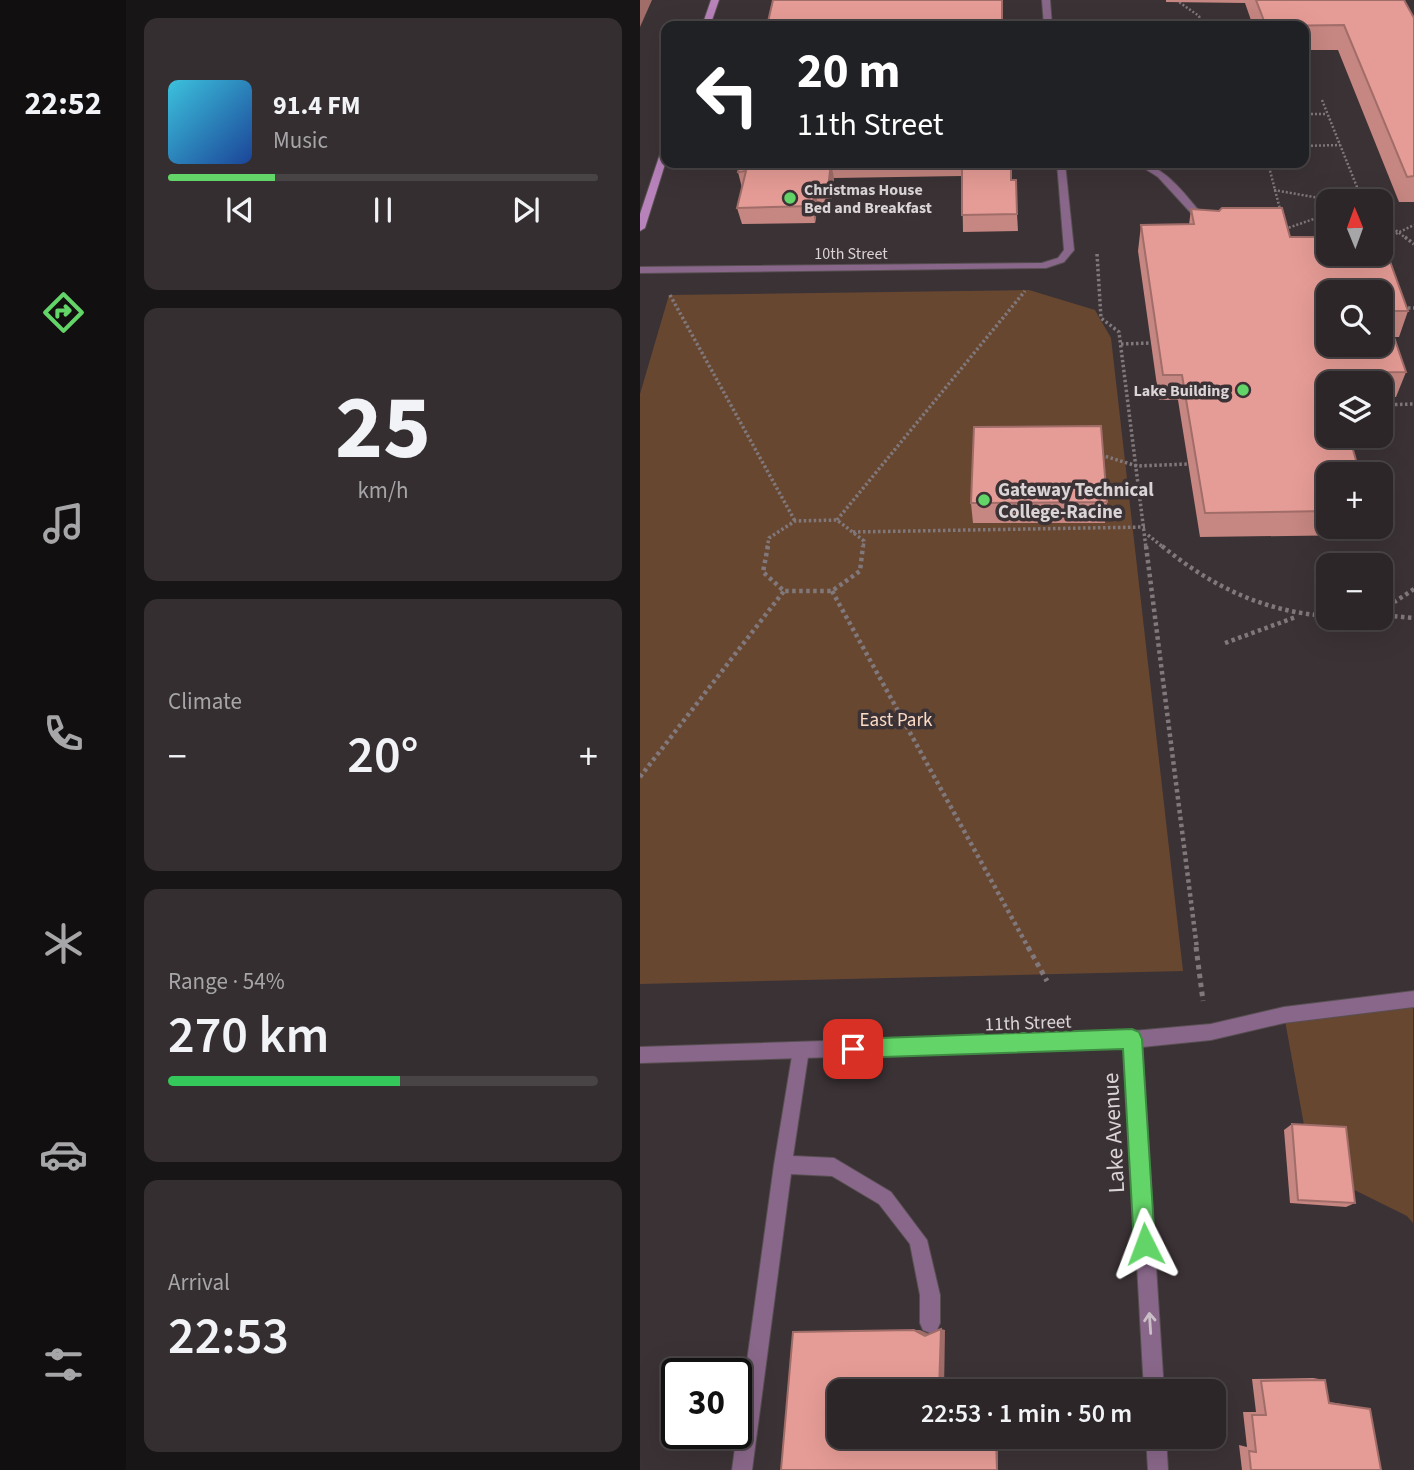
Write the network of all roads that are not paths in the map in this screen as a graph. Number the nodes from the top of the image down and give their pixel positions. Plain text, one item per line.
1 (715, 0) edge
2 (1046, 0) edge
3 (708, 21) edge
4 (1048, 21) edge
5 (661, 163) edge
6 (1061, 168) edge
7 (1150, 168) edge
8 (640, 228) edge
9 (1212, 232) edge
10 (640, 270) edge
11 (1414, 999) edge
12 (1132, 1039) junction
13 (801, 1050) junction
14 (640, 1055) edge
15 (783, 1164) junction
16 (930, 1323) dead end
17 (1153, 1379) edge
18 (1157, 1449) edge
19 (742, 1470) edge
20 (1158, 1470) edge

1 - 3 main road
2 - 4 street
5 - 8 main road
6 - 10 street, 10th Street
7 - 9 street
11 - 12 street, 11th Street
12 - 13 street, 11th Street
17 -> 12 street, Lake Avenue
13 - 14 street, 11th Street
13 - 15 street
15 - 16 street
15 - 19 street
18 - 20 street

